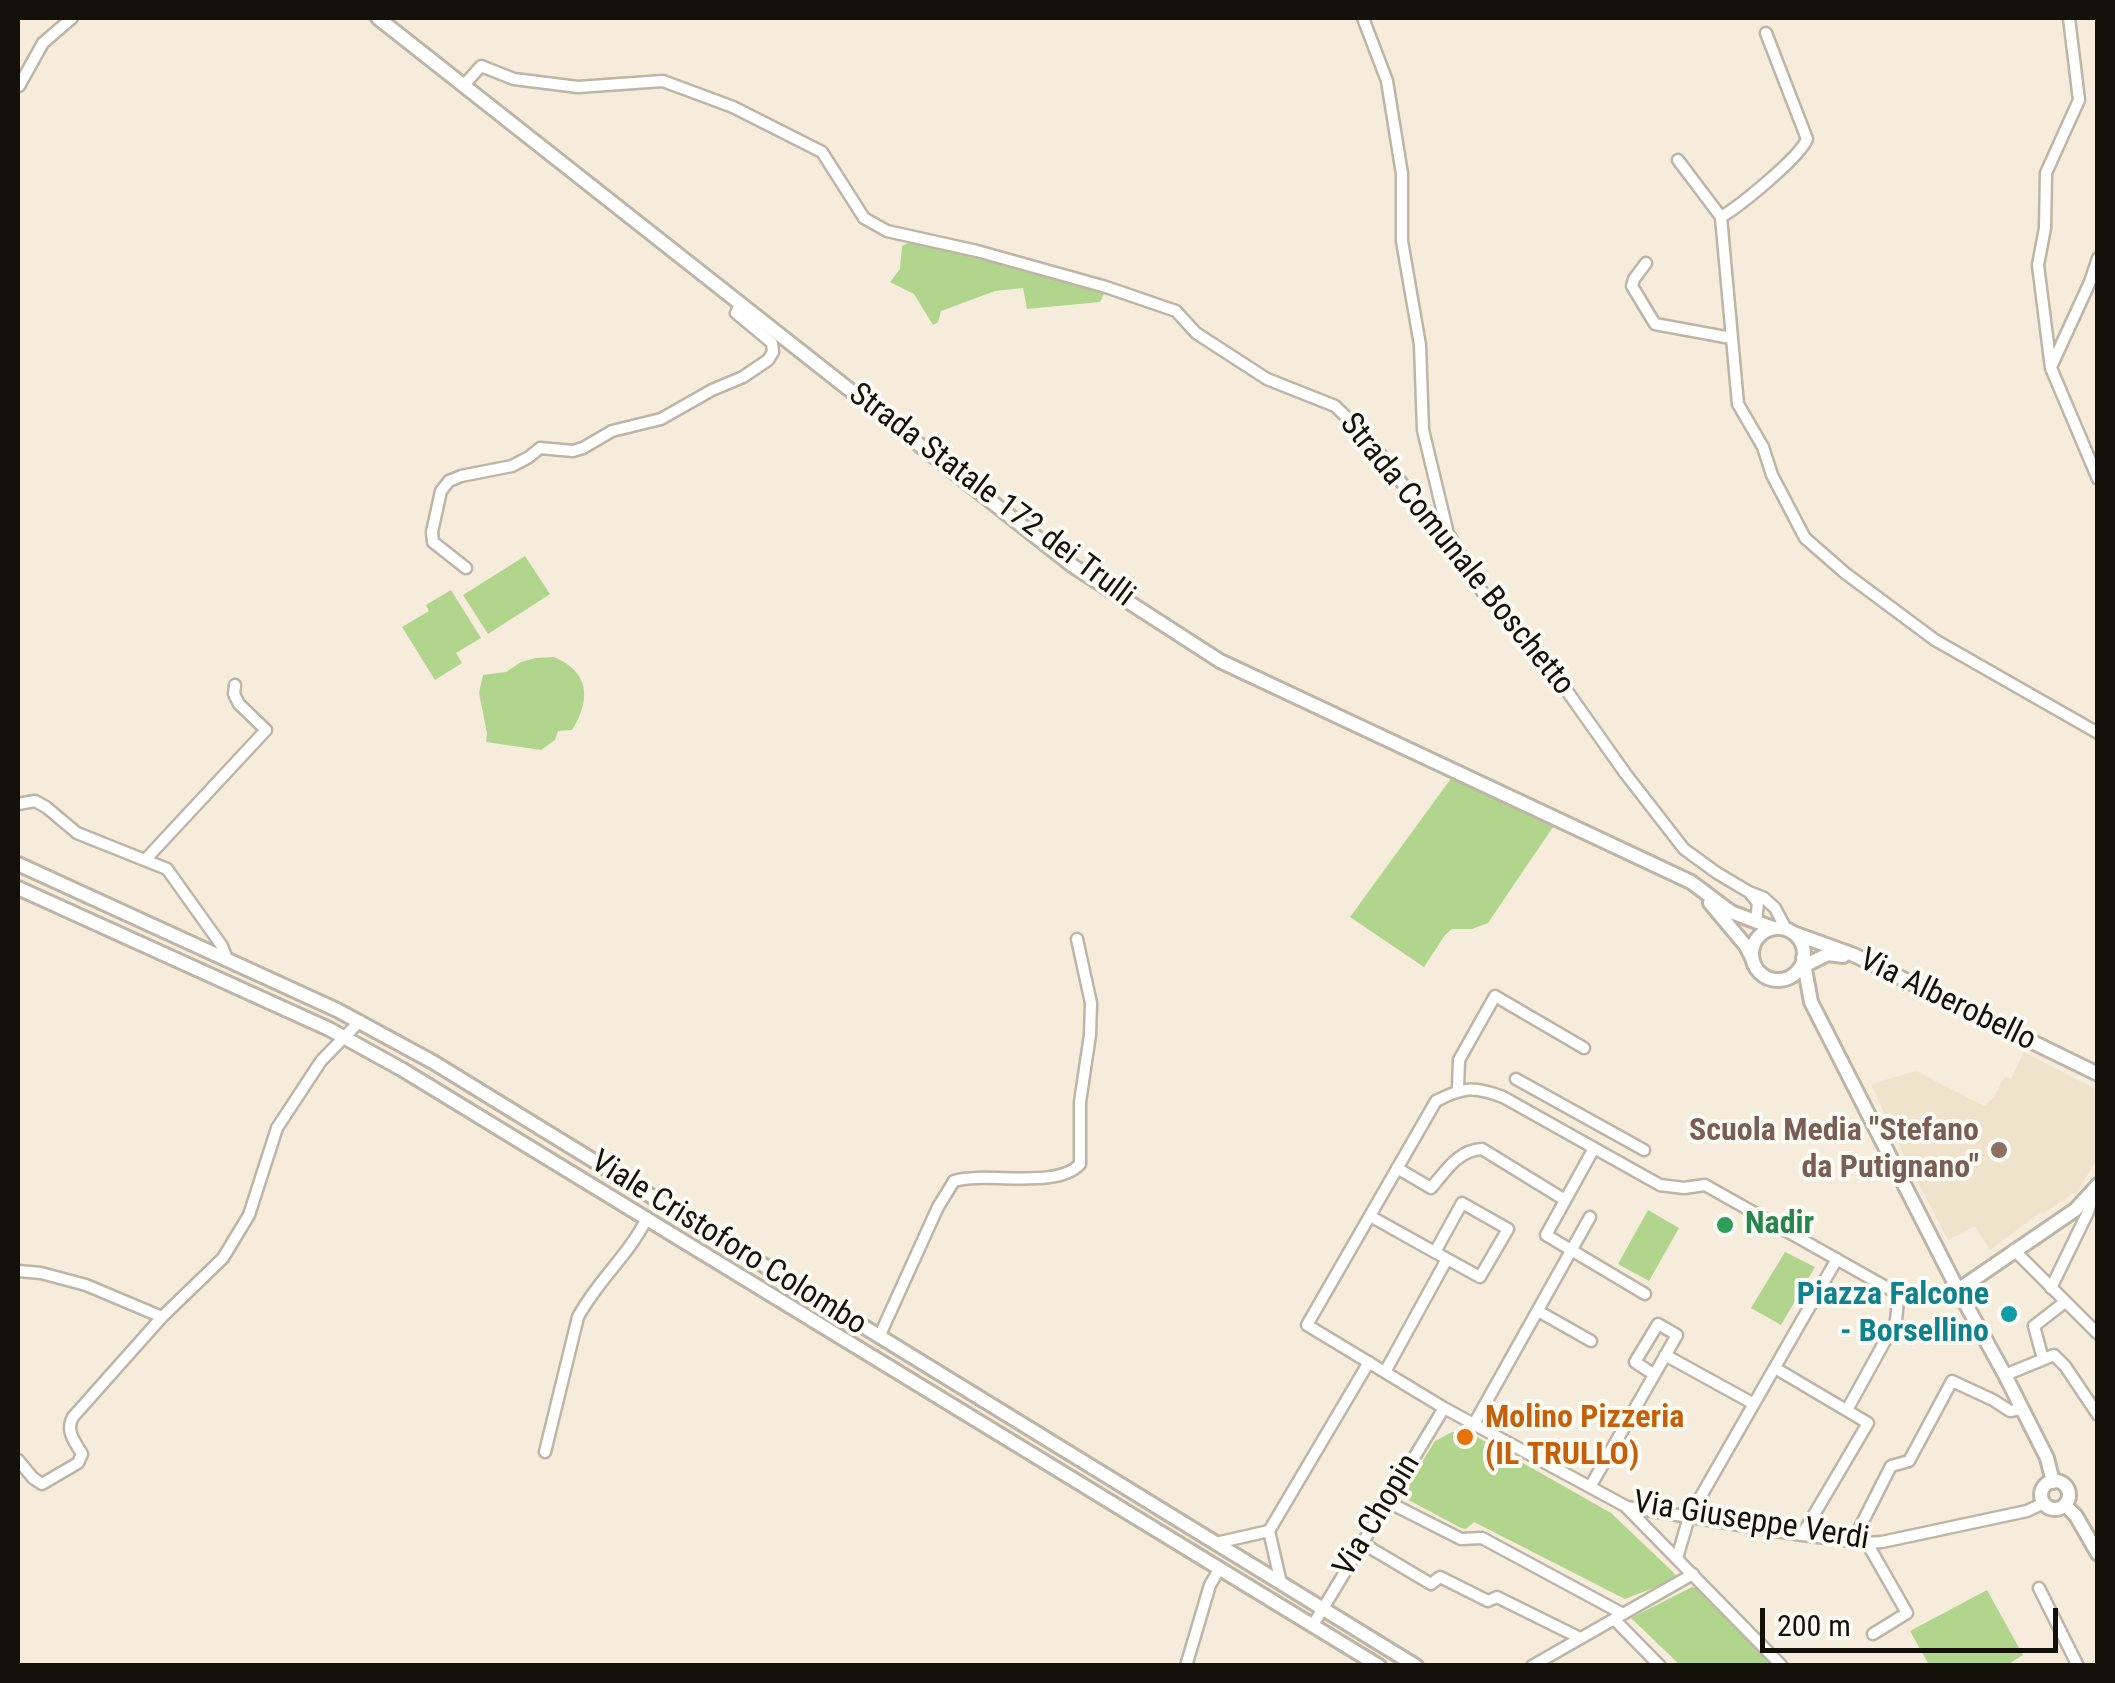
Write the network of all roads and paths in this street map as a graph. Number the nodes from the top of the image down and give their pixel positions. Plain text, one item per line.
1 (72, 18) edge
2 (378, 18) edge
3 (1363, 18) edge
4 (2069, 18) edge
5 (1766, 33) dead end
6 (464, 85) junction
7 (19, 86) edge
8 (1678, 160) dead end
9 (1722, 217) junction
10 (2098, 258) edge
11 (1646, 262) dead end
12 (741, 303) junction
13 (1732, 338) junction
14 (2051, 368) junction
15 (2098, 479) edge
16 (1448, 535) junction
17 (466, 568) dead end
18 (236, 685) dead end
19 (2098, 733) edge
20 (18, 804) edge
21 (146, 859) junction
22 (18, 864) edge
23 (1692, 882) junction
24 (18, 888) edge
25 (1750, 892) junction
26 (1756, 921) junction
27 (1784, 930) junction
28 (1076, 939) dead end
29 (1756, 940) junction
30 (1752, 958) junction
31 (227, 959) junction
32 (1860, 960) junction
33 (1805, 965) junction
34 (1777, 980) junction
35 (1811, 1002) junction
36 (360, 1021) junction
37 (346, 1037) junction
38 (1584, 1048) dead end
39 (2097, 1074) edge
40 (1516, 1079) dead end
41 (1458, 1090) junction
42 (1549, 1098) junction
43 (1538, 1118) junction
44 (1593, 1150) junction
45 (1644, 1150) dead end
46 (1397, 1168) junction
47 (2096, 1188) edge
48 (1565, 1200) junction
49 (1370, 1216) junction
50 (1590, 1217) dead end
51 (647, 1218) junction
52 (2014, 1250) junction
53 (1571, 1251) junction
54 (1435, 1252) junction
55 (1448, 1259) junction
56 (1837, 1259) junction
57 (18, 1272) edge
58 (2052, 1288) junction
59 (1958, 1290) junction
60 (1646, 1294) dead end
61 (2065, 1302) junction
62 (1538, 1311) junction
63 (162, 1316) junction
64 (2098, 1334) edge
65 (879, 1337) junction
66 (1591, 1341) dead end
67 (1665, 1354) junction
68 (2043, 1359) junction
69 (1370, 1362) junction
70 (1775, 1368) junction
71 (1385, 1372) junction
72 (1654, 1374) junction
73 (2004, 1374) junction
74 (953, 1382) junction
75 (942, 1398) junction
76 (1754, 1404) junction
77 (1444, 1408) junction
78 (2022, 1409) junction
79 (1847, 1410) junction
80 (2098, 1415) edge
81 (1474, 1424) junction
82 (545, 1452) dead end
83 (18, 1460) edge
84 (2053, 1482) junction
85 (1590, 1487) junction
86 (1386, 1500) junction
87 (2044, 1503) junction
88 (2065, 1505) junction
89 (1626, 1507) junction
90 (1689, 1517) junction
91 (1269, 1531) junction
92 (1802, 1535) junction
93 (1853, 1541) junction
94 (1868, 1542) junction
95 (1216, 1543) junction
96 (1362, 1543) junction
97 (2097, 1552) edge
98 (1678, 1558) junction
99 (1220, 1568) junction
100 (1694, 1574) junction
101 (1281, 1583) junction
102 (2039, 1588) dead end
103 (1323, 1608) junction
104 (1618, 1617) junction
105 (1313, 1625) junction
106 (1873, 1634) dead end
107 (1580, 1638) junction
108 (1186, 1666) edge
109 (1379, 1666) edge
110 (1416, 1666) edge
111 (1532, 1666) edge
112 (1660, 1666) edge
113 (1782, 1666) edge
114 (2078, 1666) edge

1 - 7 street
2 - 6 main road, Strada Statale 172 dei Trulli
3 - 16 street
4 - 14 street
5 - 9 street
6 - 12 main road, Strada Statale 172 dei Trulli
6 - 16 street, Strada Comunale Boschetto
8 - 9 street
9 - 13 street
10 - 14 street
11 - 13 street
12 - 17 street
12 - 23 main road, Strada Statale 172 dei Trulli
13 - 19 street
14 - 15 street
16 - 25 street, Strada Comunale Boschetto
18 - 21 street
20 - 21 street
21 - 31 street
22 - 31 main road, Viale Cristoforo Colombo
23 - 26 main road, Strada Statale 172 dei Trulli
23 - 30 main road
24 - 37 main road, Viale Cristoforo Colombo
25 - 26 street
25 - 27 street, Strada Comunale Boschetto
26 - 27 main road, Strada Statale 172 dei Trulli
26 - 29 main road
27 - 29 main road
27 - 32 main road, Via Alberobello
27 - 33 main road
28 - 65 street
29 - 30 main road
30 - 34 main road
31 - 36 main road, Viale Cristoforo Colombo
32 - 33 main road
32 - 39 main road, Via Alberobello
33 - 34 main road
33 - 35 main road
34 - 35 main road
35 - 59 main road
36 - 37 street
36 - 65 main road, Viale Cristoforo Colombo
37 - 51 main road, Viale Cristoforo Colombo
37 - 63 street
38 - 41 street
40 - 42 street
41 - 43 street
41 - 46 street
42 - 43 street
42 - 45 street
43 - 44 street
44 - 48 street
44 - 56 street
46 - 48 street
46 - 49 street
47 - 52 main road
47 - 58 street
48 - 53 street
49 - 54 street
49 - 69 street, Via Giuseppe Verdi
50 - 53 street
51 - 75 main road, Viale Cristoforo Colombo
51 - 82 street
52 - 58 street
52 - 59 main road
53 - 60 street
53 - 62 street
54 - 55 street
54 - 55 street
55 - 71 street
56 - 70 street
56 - 79 street
57 - 63 street
58 - 61 street
59 - 73 main road
61 - 64 street
61 - 68 street
62 - 66 street
62 - 81 street
63 - 83 street
65 - 74 main road, Viale Cristoforo Colombo
67 - 72 street
67 - 72 street
67 - 76 street
68 - 73 street
68 - 80 street
69 - 71 street, Via Giuseppe Verdi
69 - 91 street
70 - 76 street
70 - 79 street
71 - 77 street, Via Giuseppe Verdi
72 - 85 street
73 - 78 main road
74 - 75 street
74 - 95 main road, Viale Cristoforo Colombo
75 - 99 main road, Viale Cristoforo Colombo
76 - 90 street
77 - 81 street, Via Giuseppe Verdi
77 - 86 street, Via Chopin
78 - 84 main road
78 - 93 street
79 - 92 street
81 - 85 street, Via Giuseppe Verdi
84 - 87 main road
84 - 88 main road
85 - 89 street, Via Giuseppe Verdi
86 - 96 street, Via Chopin
86 - 104 street
87 - 88 main road
87 - 94 street, Via Giuseppe Verdi
88 - 97 main road
89 - 90 street, Via Giuseppe Verdi
89 - 98 street
90 - 92 street, Via Giuseppe Verdi
90 - 98 street
91 - 95 street
91 - 101 street
92 - 93 street, Via Giuseppe Verdi
93 - 94 street, Via Giuseppe Verdi
94 - 106 street
95 - 101 main road, Viale Cristoforo Colombo
96 - 103 street, Via Chopin
96 - 107 street
98 - 100 street
99 - 105 main road, Viale Cristoforo Colombo
99 - 108 street
100 - 104 street
100 - 113 street
101 - 103 main road, Viale Cristoforo Colombo
102 - 114 street
103 - 105 street, Via Chopin
103 - 110 main road, Viale Cristoforo Colombo
104 - 107 street
104 - 112 street
105 - 109 main road, Viale Cristoforo Colombo
107 - 111 street

